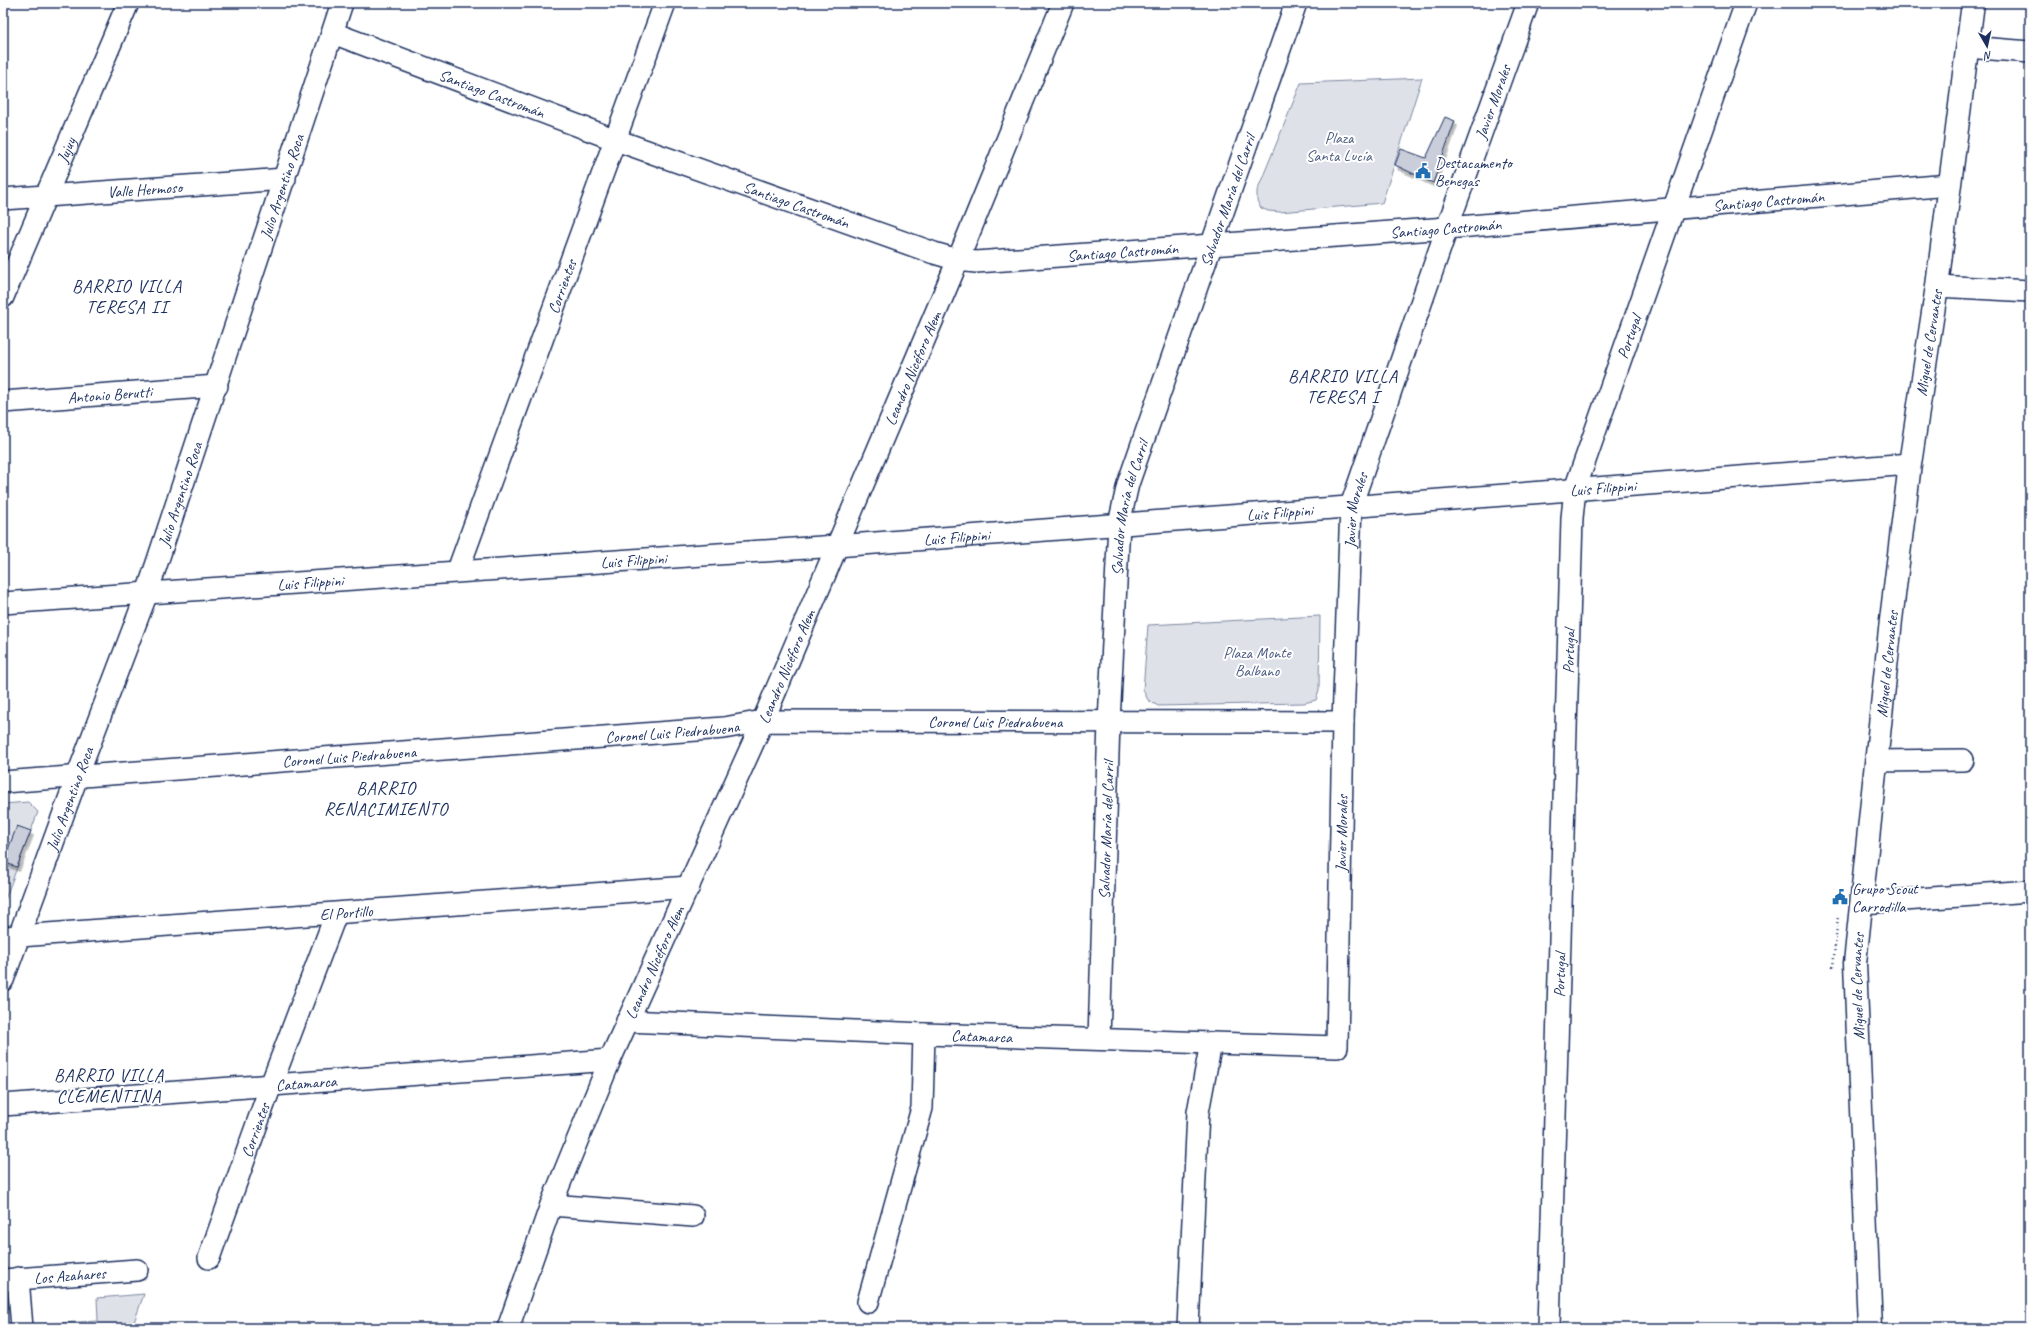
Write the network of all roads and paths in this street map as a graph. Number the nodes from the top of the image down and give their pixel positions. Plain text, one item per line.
1 (128, 3) edge
2 (342, 3) edge
3 (665, 3) edge
4 (1063, 3) edge
5 (1296, 3) edge
6 (1528, 3) edge
7 (1746, 3) edge
8 (1973, 3) edge
9 (333, 33) junction
10 (1967, 46) junction
11 (2030, 52) edge
12 (616, 140) junction
13 (286, 179) junction
14 (1949, 185) junction
15 (46, 196) junction
16 (3, 199) edge
17 (1673, 210) junction
18 (1447, 228) junction
19 (1213, 244) junction
20 (958, 260) junction
21 (1937, 286) junction
22 (2030, 292) edge
23 (3, 297) edge
24 (216, 386) junction
25 (3, 402) edge
26 (1910, 464) junction
27 (1575, 489) junction
28 (1351, 506) junction
29 (1119, 524) junction
30 (836, 546) junction
31 (458, 570) junction
32 (147, 593) junction
33 (3, 603) edge
34 (763, 721) junction
35 (1109, 722) junction
36 (1343, 722) junction
37 (1963, 760) dead end
38 (1876, 761) junction
39 (77, 777) junction
40 (3, 782) edge
41 (689, 887) junction
42 (2030, 891) edge
43 (1862, 903) junction
44 (336, 914) junction
45 (11, 937) edge
46 (3, 980) edge
47 (627, 1021) junction
48 (924, 1034) junction
49 (1099, 1039) junction
50 (1211, 1043) junction
51 (1337, 1047) joint
52 (610, 1060) junction
53 (271, 1085) junction
54 (3, 1105) edge
55 (551, 1205) junction
56 (693, 1216) dead end
57 (209, 1258) dead end
58 (137, 1270) dead end
59 (10, 1279) edge
60 (868, 1302) dead end
61 (22, 1328) edge
62 (508, 1328) edge
63 (1188, 1328) edge
64 (1549, 1328) edge
65 (1870, 1328) edge

1 - 15 street, Jujuy
2 - 9 street, Julio Argentino Roca
3 - 12 street, Corrientes
4 - 20 street, Leandro Nicéforo Alem
5 - 19 street, Salvador María del Carril
6 - 18 street, Javier Morales
7 - 17 street, Portugal
8 - 10 main road, Miguel de Cervantes
9 - 12 street, Santiago Castromán
9 - 13 street, Julio Argentino Roca
10 - 11 street
10 - 14 main road, Miguel de Cervantes
12 - 20 street, Santiago Castromán
12 - 31 street, Corrientes
13 - 15 street, Valle Hermoso
13 - 24 street, Julio Argentino Roca
14 - 17 street, Santiago Castromán
14 - 21 main road, Miguel de Cervantes
15 - 16 street, Valle Hermoso
15 - 23 street, Jujuy
17 - 18 street, Santiago Castromán
17 - 27 street, Portugal
18 - 19 street, Santiago Castromán
18 - 28 street, Javier Morales
19 - 20 street, Santiago Castromán
19 - 29 street, Salvador María del Carril
20 - 30 street, Leandro Nicéforo Alem
21 - 22 street
21 - 26 main road, Miguel de Cervantes
24 - 25 street, Antonio Berutti
24 - 32 street, Julio Argentino Roca
26 - 27 street, Luis Filippini
26 - 38 main road, Miguel de Cervantes
27 - 28 street, Luis Filippini
27 - 64 street, Portugal
28 - 29 street, Luis Filippini
28 - 36 street, Javier Morales
29 - 30 street, Luis Filippini
29 - 35 street, Salvador María del Carril
30 - 31 street, Luis Filippini
30 - 34 street, Leandro Nicéforo Alem
31 - 32 street, Luis Filippini
32 - 33 street, Luis Filippini
32 - 39 street, Julio Argentino Roca
34 - 35 street, Coronel Luis Piedrabuena
34 - 39 street, Coronel Luis Piedrabuena
34 - 41 street, Leandro Nicéforo Alem
35 - 36 street, Coronel Luis Piedrabuena
35 - 49 street, Salvador María del Carril
36 - 51 street, Javier Morales
37 - 38 street
38 - 43 main road, Miguel de Cervantes
39 - 40 street, Coronel Luis Piedrabuena
39 - 45 street, Julio Argentino Roca
41 - 44 street, El Portillo
41 - 47 street, Leandro Nicéforo Alem
42 - 43 street
43 - 65 main road, Miguel de Cervantes
44 - 45 street, El Portillo
44 - 53 street, Corrientes
45 - 46 street, Julio Argentino Roca
47 - 48 street, Catamarca
47 - 52 street, Leandro Nicéforo Alem
48 - 49 street, Catamarca
48 - 60 street
49 - 50 street, Catamarca
50 - 51 street, Catamarca
50 - 63 street
52 - 53 street, Catamarca
52 - 55 street, Leandro Nicéforo Alem
53 - 54 street, Catamarca
53 - 57 street, Corrientes
55 - 56 street
55 - 62 street, Leandro Nicéforo Alem
58 - 59 street, Los Azahares
59 - 61 street

